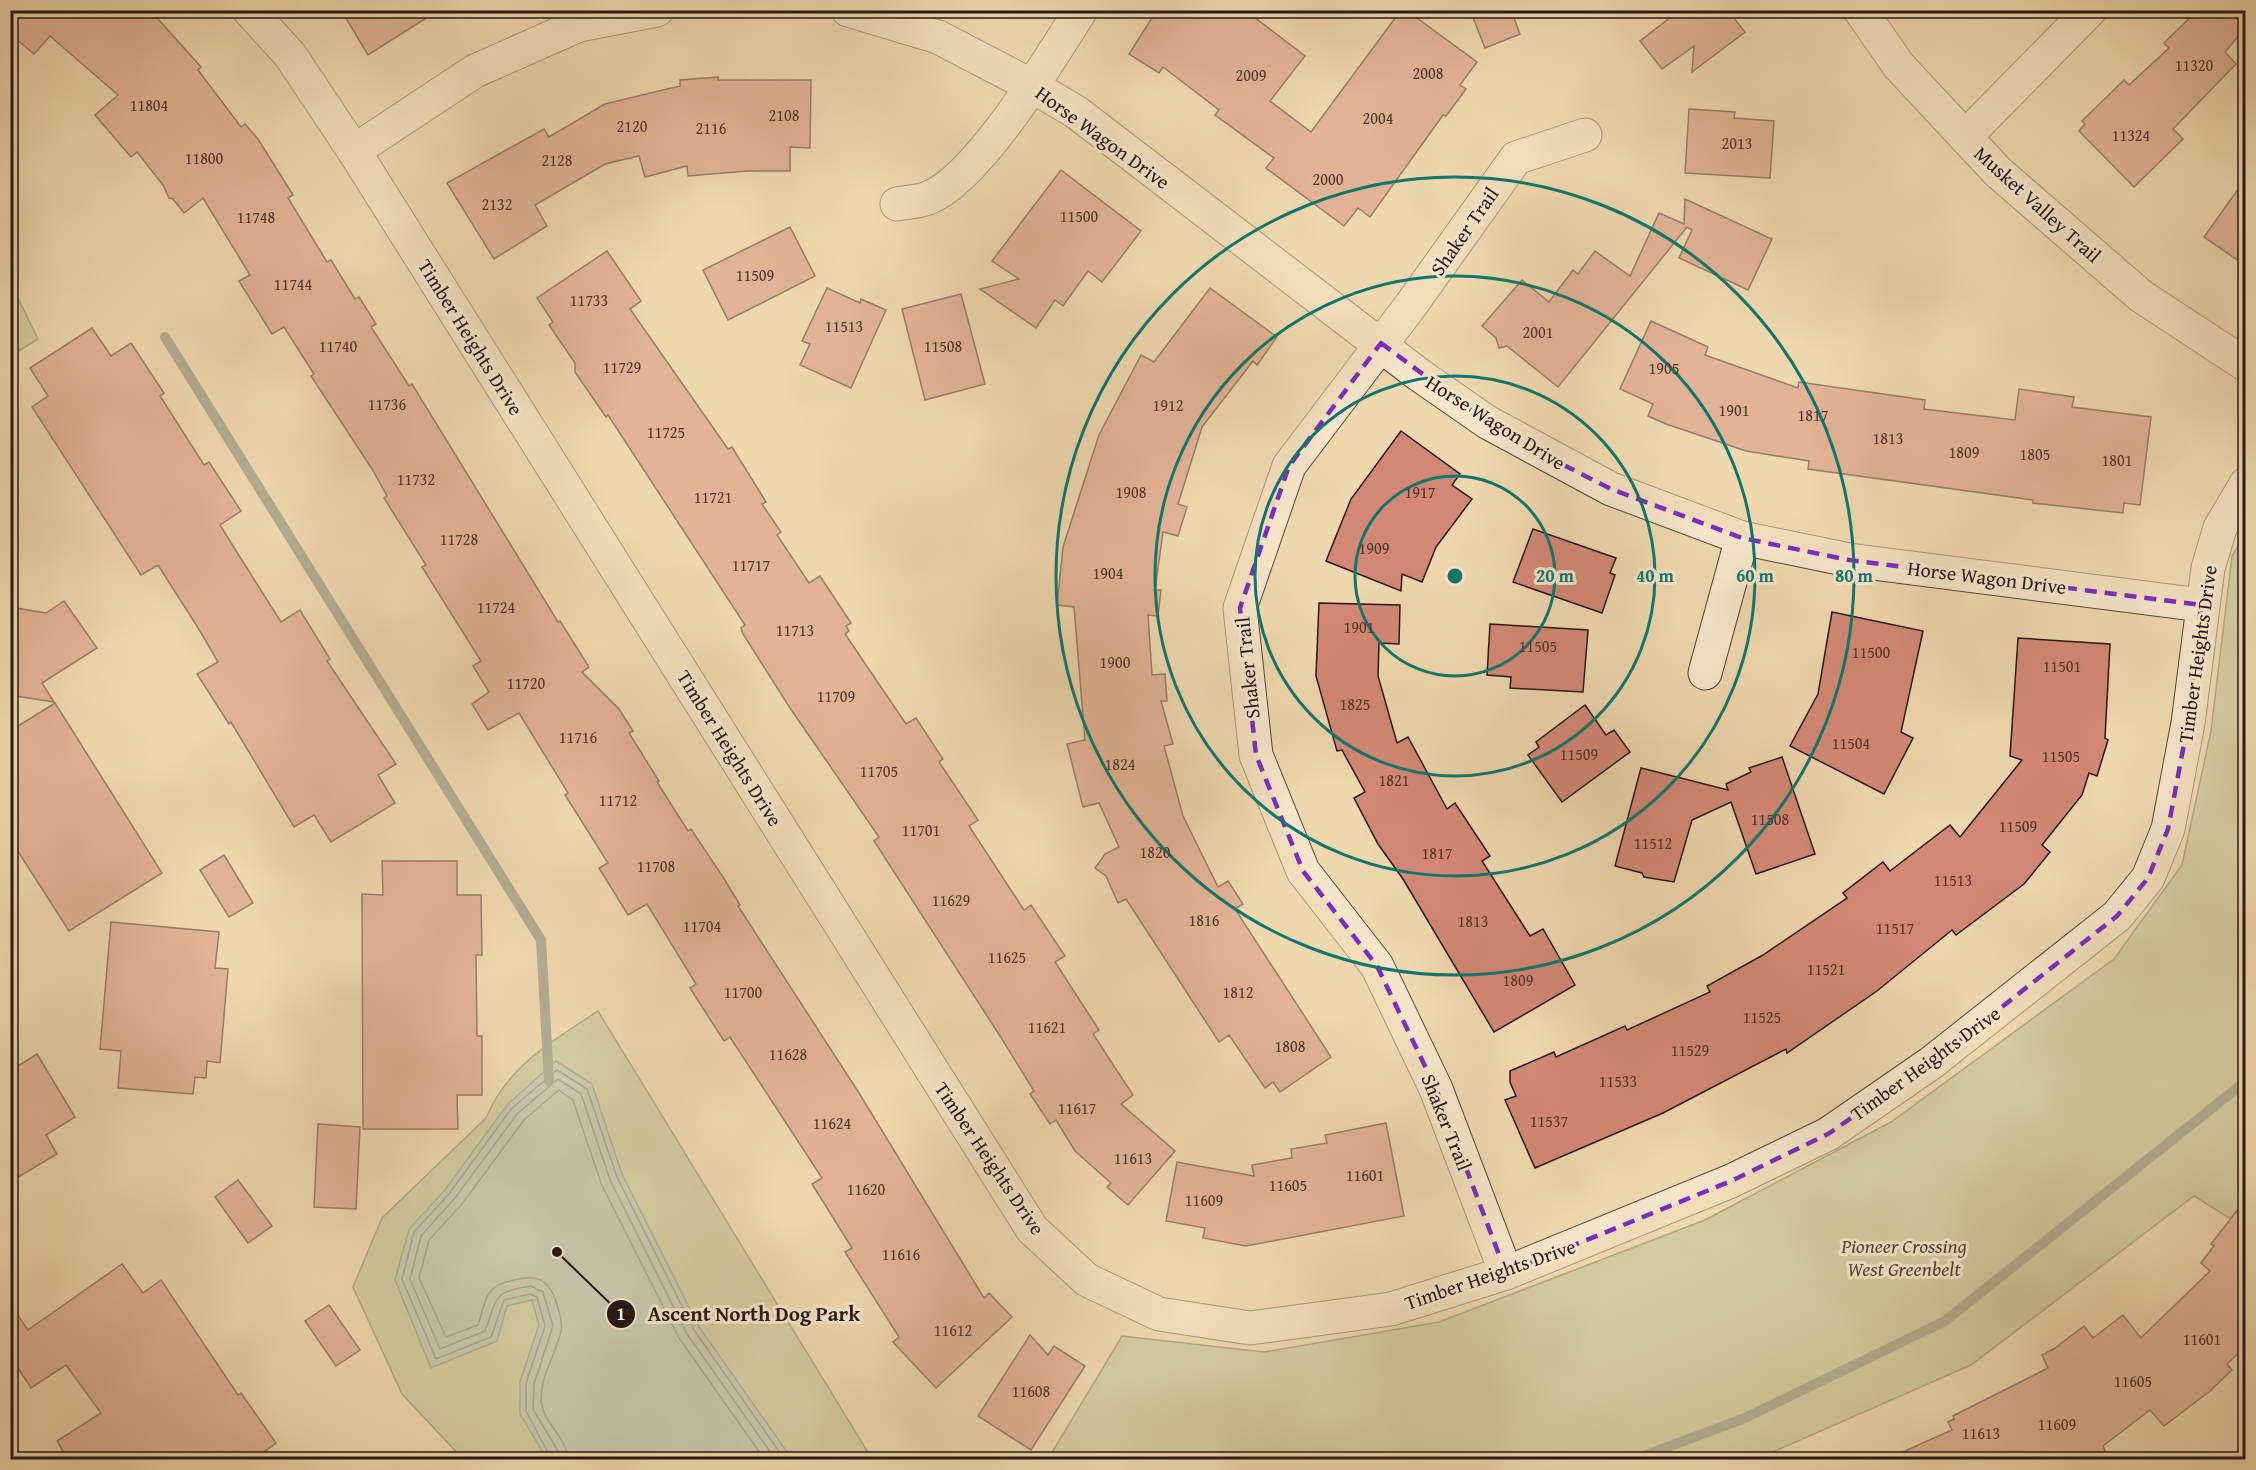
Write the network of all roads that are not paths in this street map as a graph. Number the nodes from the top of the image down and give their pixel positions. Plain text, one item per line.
1 (249, 10) edge
2 (657, 10) edge
3 (848, 10) edge
4 (1081, 10) edge
5 (1860, 10) edge
6 (2090, 10) edge
7 (1032, 86) junction
8 (1585, 135) dead end
9 (1965, 137) junction
10 (354, 150) junction
11 (897, 204) dead end
12 (1381, 343) junction
13 (2246, 365) edge
14 (2246, 484) edge
15 (1742, 538) junction
16 (2201, 605) junction
17 (1705, 673) dead end
18 (1506, 1273) junction

1 - 10 street, Timber Heights Drive
2 - 10 street
3 - 7 street, Horse Wagon Drive
4 - 7 street
5 - 9 street, Musket Valley Trail
6 - 9 street
7 - 11 street
7 - 12 street, Horse Wagon Drive
8 - 12 street, Shaker Trail
9 - 13 street, Musket Valley Trail
10 - 18 street, Timber Heights Drive
12 - 15 street, Horse Wagon Drive
12 - 18 street, Shaker Trail
14 - 16 street, Timber Heights Drive
15 - 16 street, Horse Wagon Drive
15 - 17 street
16 - 18 street, Timber Heights Drive

